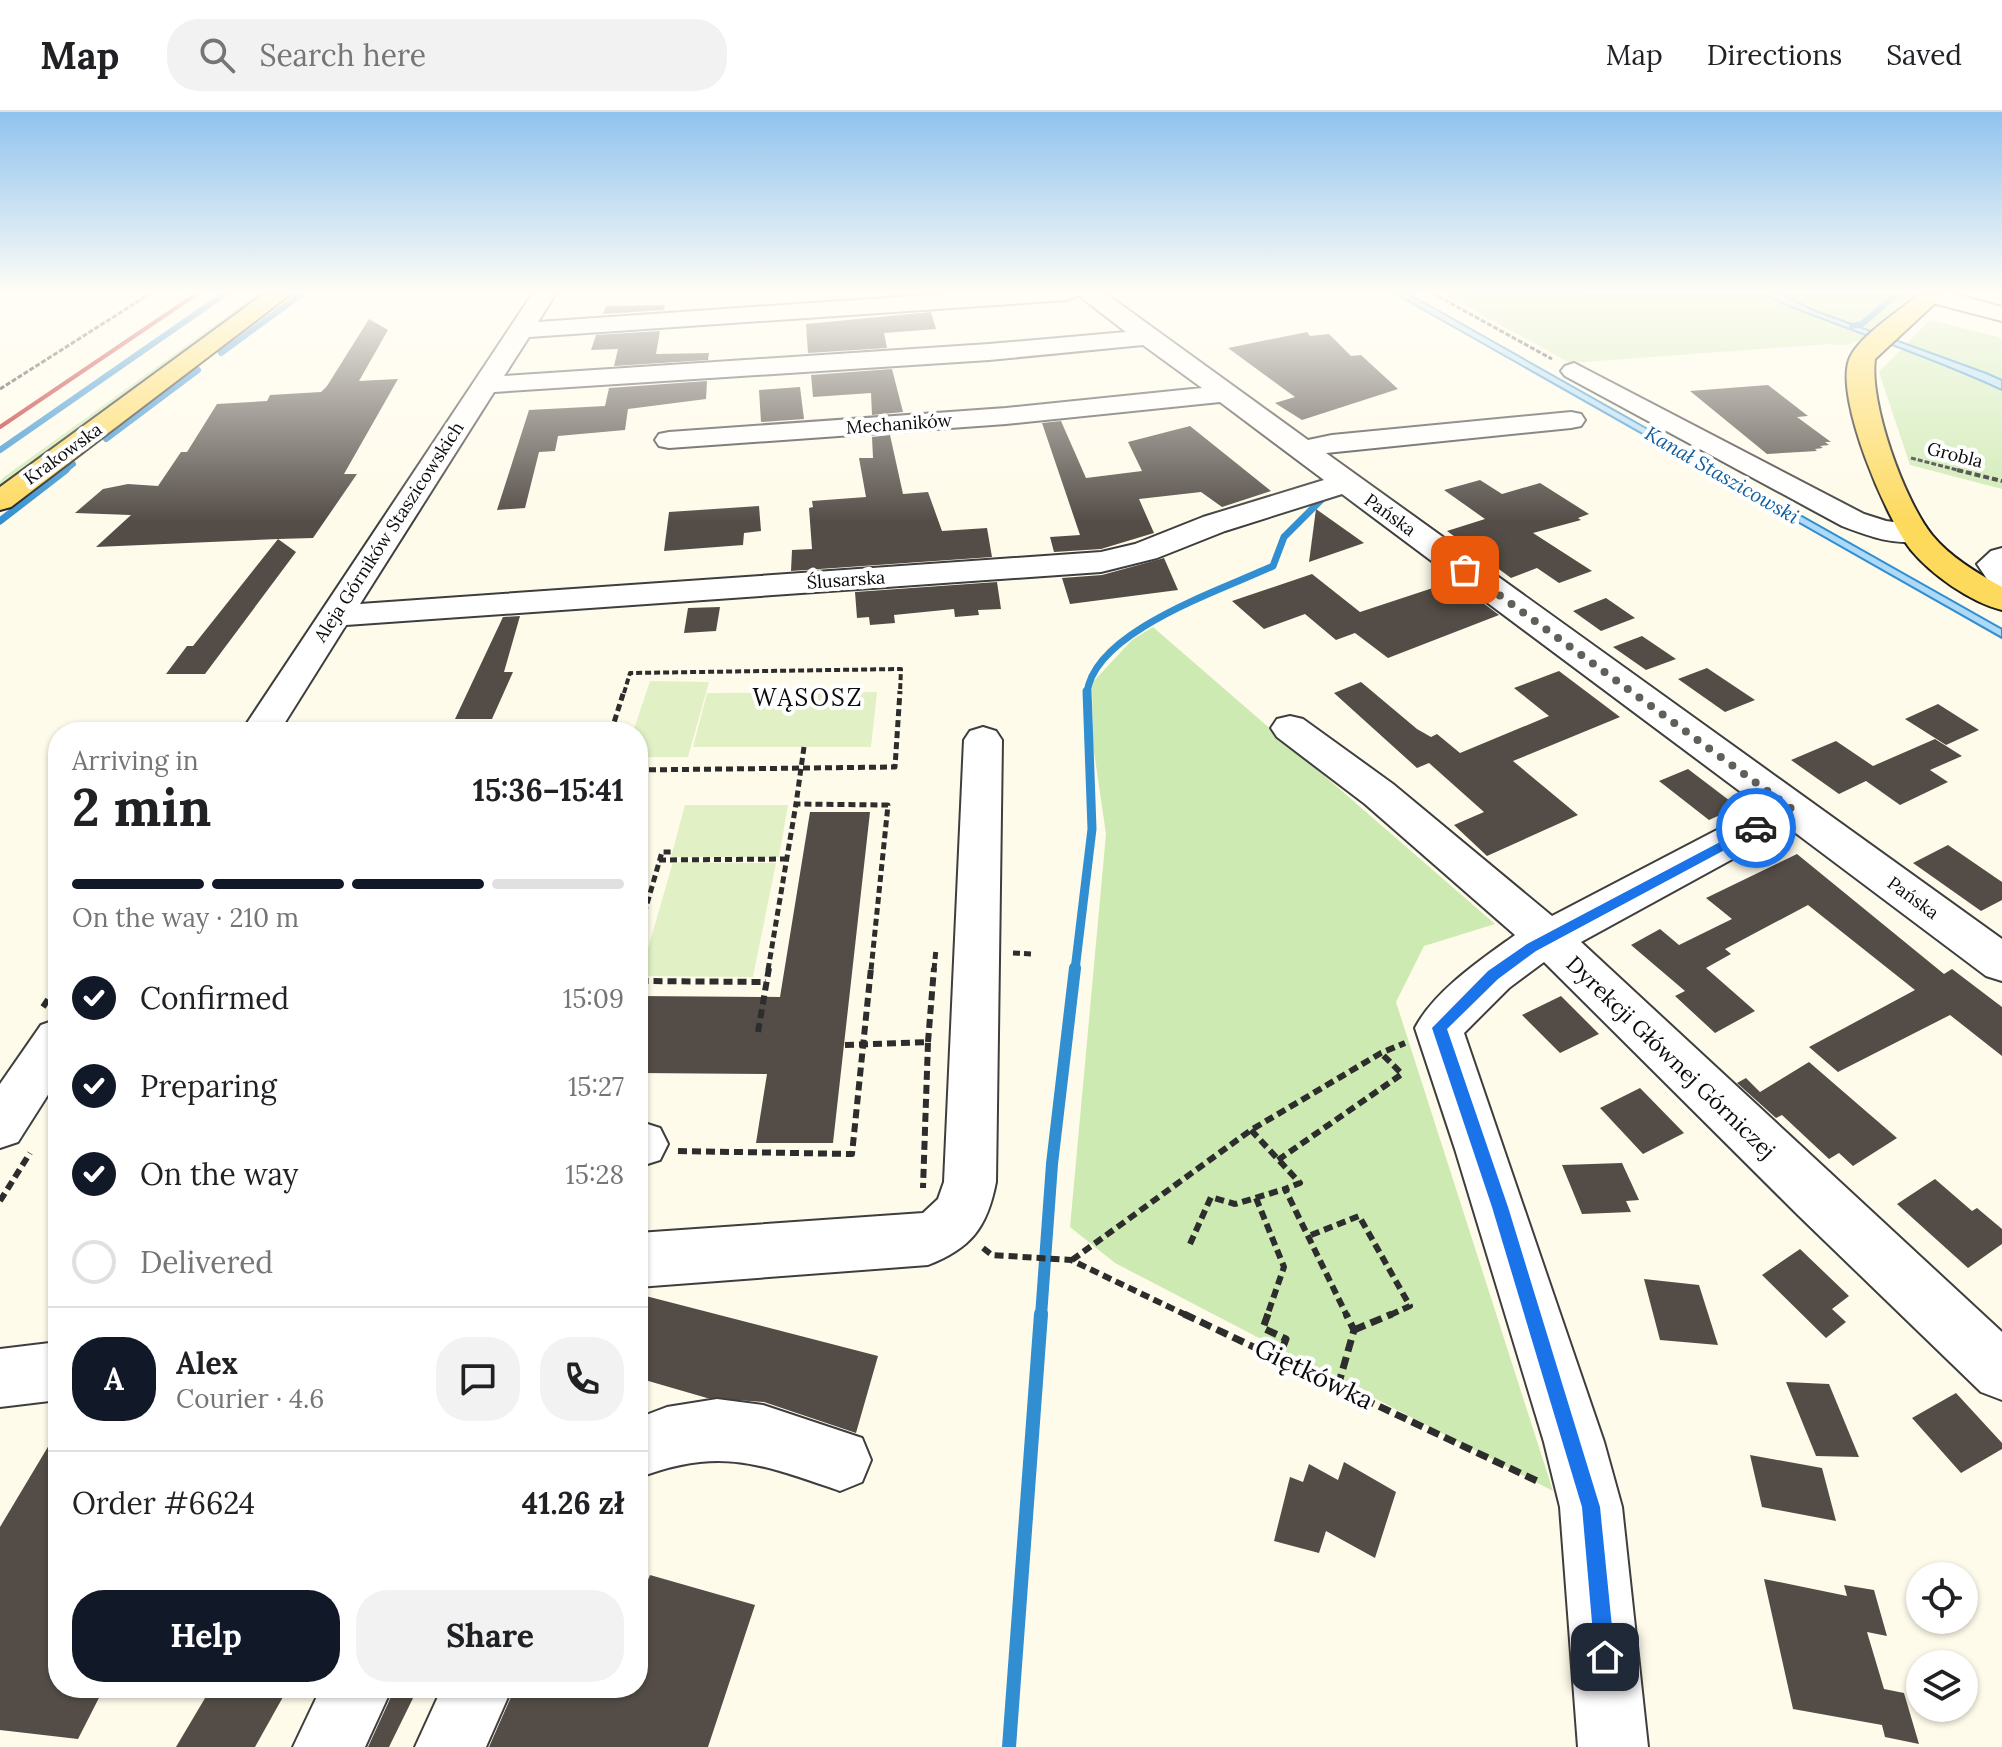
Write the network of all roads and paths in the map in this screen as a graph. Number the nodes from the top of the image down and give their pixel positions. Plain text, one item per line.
1 (31, 369) edge
2 (138, 369) edge
3 (178, 369) edge
4 (496, 369) edge
5 (724, 369) edge
6 (1191, 369) edge
7 (1571, 369) edge
8 (1860, 369) edge
9 (1574, 371) joint
10 (485, 385) junction
11 (0, 389) edge
12 (107, 391) dead end
13 (1224, 394) junction
14 (1571, 420) dead end
15 (669, 440) dead end
16 (1300, 450) junction
17 (1902, 456) dead end
18 (2002, 481) edge
19 (1346, 483) junction
20 (0, 501) edge
21 (1914, 533) junction
22 (2002, 558) edge
23 (2002, 578) edge
24 (2002, 600) edge
25 (334, 616) junction
26 (266, 722) edge
27 (614, 722) edge
28 (1290, 728) dead end
29 (983, 740) dead end
30 (804, 747) dead end
31 (801, 769) junction
32 (648, 770) edge
33 (796, 804) junction
34 (1792, 809) junction
35 (672, 852) dead end
36 (787, 859) junction
37 (659, 860) junction
38 (648, 899) edge
39 (1548, 938) junction
40 (2002, 963) edge
41 (648, 981) edge
42 (766, 982) junction
43 (1439, 1028) junction
44 (758, 1032) dead end
45 (845, 1045) dead end
46 (863, 1045) junction
47 (1381, 1053) junction
48 (48, 1054) edge
49 (0, 1126) edge
50 (1251, 1130) junction
51 (648, 1146) edge
52 (1278, 1160) junction
53 (1285, 1189) junction
54 (1256, 1198) junction
55 (936, 1214) junction
56 (1310, 1235) junction
57 (1190, 1244) dead end
58 (1010, 1255) dead end
59 (648, 1259) edge
60 (1071, 1260) junction
61 (1354, 1330) junction
62 (1279, 1357) junction
63 (2002, 1371) edge
64 (48, 1372) edge
65 (0, 1378) edge
66 (1338, 1386) junction
67 (648, 1443) edge
68 (840, 1460) dead end
69 (1591, 1507) junction
70 (353, 1698) edge
71 (473, 1698) edge
72 (328, 1747) edge
73 (450, 1747) edge
74 (1613, 1747) edge

1 - 11 path
2 - 12 main road, Krakowska
3 - 20 main road, Krakowska
4 - 10 street, Aleja Górników Staszicowskich
5 - 10 street
6 - 13 street, Pańska
7 - 9 path
8 - 21 main road
9 - 21 street
10 - 25 street, Aleja Górników Staszicowskich
13 - 15 street, Mechaników
13 - 16 street, Pańska
14 - 16 street
16 - 19 street, Pańska
17 - 18 path, Grobla
19 - 25 street, Ślusarska
19 - 34 street, Pańska
21 - 24 main road
22 - 23 street
25 - 26 street, Aleja Górników Staszicowskich
27 - 31 path
28 - 39 street, Dyrekcji Głównej Górniczej
29 - 55 street
30 - 31 path
31 - 32 path
31 - 33 path
33 - 36 path
33 - 46 path
34 - 39 street
34 - 40 street, Pańska
35 - 37 path
36 - 37 path
36 - 42 path
37 - 38 path
39 - 43 street
39 - 63 street, Dyrekcji Głównej Górniczej
41 - 42 path
42 - 44 path
43 - 47 path
43 - 69 street
45 - 46 path
46 - 51 path
46 - 55 path
47 - 50 path
47 - 52 path
48 - 49 street
50 - 52 path
50 - 60 path
52 - 53 path
53 - 54 path
53 - 56 path
54 - 57 path
54 - 62 path
55 - 59 street
56 - 61 path
56 - 61 path
58 - 60 path, Giętkówka
60 - 62 path, Giętkówka
61 - 66 path
62 - 66 path, Giętkówka
64 - 65 street
66 - 69 path, Giętkówka
67 - 68 street
69 - 74 street
70 - 72 street
71 - 73 street

